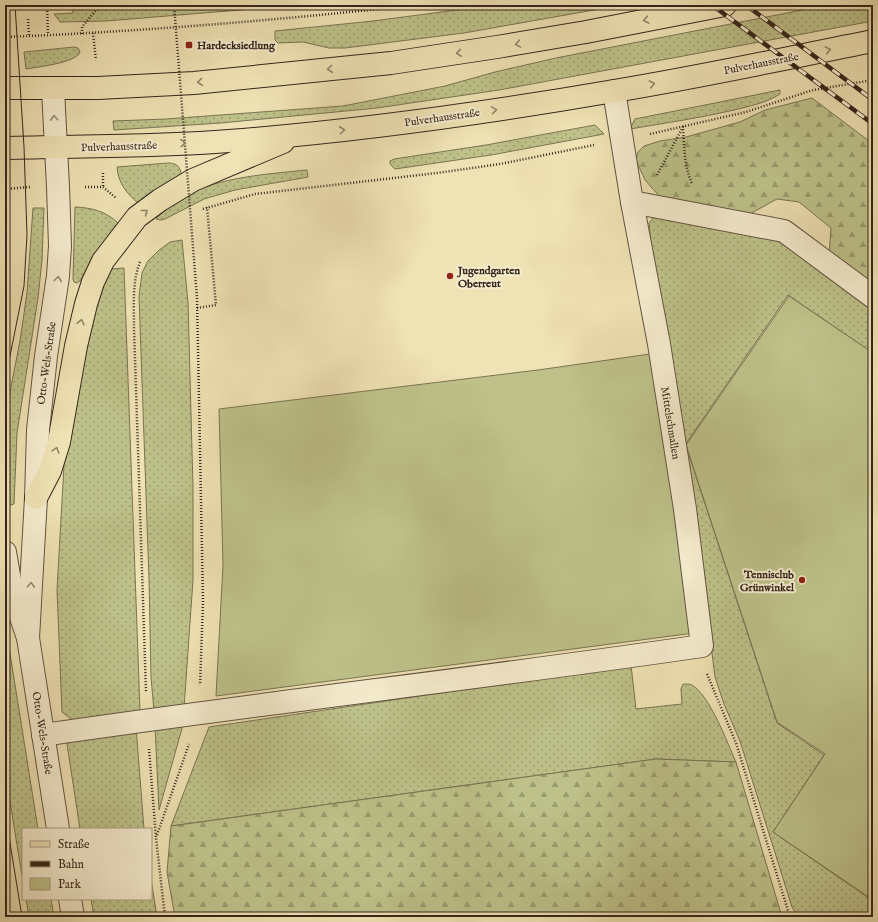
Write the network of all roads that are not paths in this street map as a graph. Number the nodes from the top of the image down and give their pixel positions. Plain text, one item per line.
1 (725, 5) edge
2 (873, 41) edge
3 (5, 88) edge
4 (53, 89) junction
5 (614, 91) junction
6 (303, 134) junction
7 (5, 148) edge
8 (56, 148) junction
9 (636, 203) junction
10 (873, 297) edge
11 (36, 498) junction
12 (5, 552) edge
13 (28, 638) junction
14 (43, 735) junction
15 (58, 828) edge
16 (70, 900) edge
17 (72, 917) edge

1 -> 4 main road
5 -> 2 main road, Pulverhausstraße
3 - 4 main road
8 -> 4 street, Otto-Wels-Straße
6 -> 5 main road, Pulverhausstraße
5 - 9 street, Mittelschmallen
8 -> 6 main road, Pulverhausstraße
11 -> 6 main road
7 - 8 main road, Pulverhausstraße
11 -> 8 street, Otto-Wels-Straße
9 - 10 street
9 - 14 street, Mittelschmallen
13 -> 11 street, Otto-Wels-Straße
12 - 13 street, Otto-Wels-Straße
13 - 14 street, Otto-Wels-Straße
14 - 15 street, Otto-Wels-Straße
16 - 17 street

